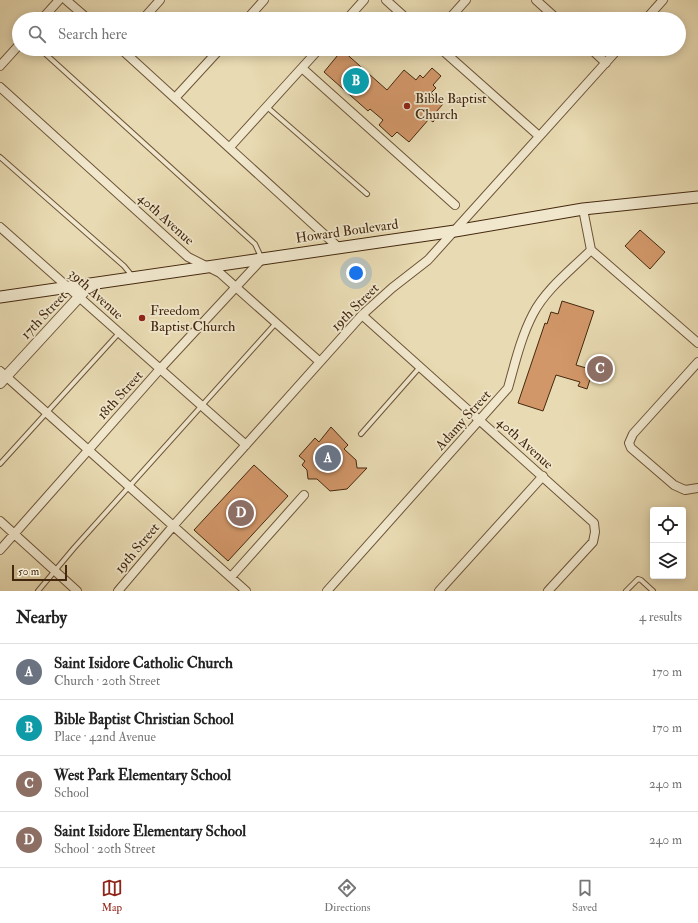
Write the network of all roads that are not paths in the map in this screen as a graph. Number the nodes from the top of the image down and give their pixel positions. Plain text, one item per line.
1 (59, 0) edge
2 (66, 0) edge
3 (160, 0) edge
4 (264, 0) edge
5 (364, 0) edge
6 (386, 0) edge
7 (466, 0) edge
8 (536, 0) edge
9 (651, 0) edge
10 (660, 3) edge
11 (48, 12) edge
12 (80, 12) edge
13 (149, 12) edge
14 (253, 12) edge
15 (353, 12) edge
16 (399, 12) edge
17 (455, 12) edge
18 (549, 12) edge
19 (652, 12) edge
20 (12, 53) edge
21 (48, 56) edge
22 (129, 56) edge
23 (214, 56) edge
24 (313, 56) edge
25 (449, 56) edge
26 (599, 56) edge
27 (612, 56) edge
28 (606, 62) junction
29 (0, 66) edge
30 (302, 68) junction
31 (0, 87) edge
32 (175, 98) junction
33 (267, 107) junction
34 (539, 136) junction
35 (230, 147) junction
36 (0, 156) edge
37 (367, 194) dead end
38 (698, 197) edge
39 (455, 205) dead end
40 (583, 209) junction
41 (0, 227) edge
42 (455, 231) junction
43 (338, 247) junction
44 (591, 250) junction
45 (262, 259) junction
46 (208, 266) junction
47 (134, 278) junction
48 (91, 284) junction
49 (235, 286) junction
50 (68, 287) junction
51 (0, 297) edge
52 (79, 297) junction
53 (362, 315) junction
54 (276, 322) junction
55 (119, 332) junction
56 (698, 343) edge
57 (320, 362) junction
58 (698, 362) edge
59 (420, 367) junction
60 (160, 369) junction
61 (2, 377) edge
62 (201, 405) junction
63 (45, 412) junction
64 (480, 420) junction
65 (361, 434) dead end
66 (246, 444) junction
67 (88, 450) junction
68 (0, 464) edge
69 (543, 476) junction
70 (130, 487) junction
71 (698, 488) edge
72 (304, 495) dead end
73 (0, 521) edge
74 (174, 525) junction
75 (14, 533) junction
76 (0, 550) edge
77 (55, 571) junction
78 (231, 577) junction
79 (38, 591) edge
80 (77, 591) edge
81 (118, 591) edge
82 (246, 591) edge
83 (327, 591) edge
84 (440, 591) edge
85 (548, 591) edge
86 (626, 591) edge
87 (653, 591) edge

1 - 11 street
2 - 12 street
3 - 13 street
4 - 14 street
5 - 15 street
6 - 16 street
7 - 17 street
8 - 18 street
9 - 10 street
10 - 19 street
20 - 29 street
21 - 45 lane
22 - 32 street
23 - 32 street
24 - 30 street
25 - 34 street
26 - 28 street
27 - 28 street, 19th Street
28 - 34 street, 19th Street
30 - 33 street
30 - 39 street
31 - 46 street, 40th Avenue
32 - 35 street
33 - 35 street
33 - 37 lane
34 - 42 street, 19th Street
35 - 43 street
36 - 47 lane
38 - 40 main road, Howard Boulevard
40 - 42 main road, Howard Boulevard
40 - 44 street
41 - 50 street, 39th Avenue
42 - 43 main road, Howard Boulevard
42 - 53 street, 19th Street
43 - 45 main road, Howard Boulevard
44 - 56 street
44 - 64 street, Adamy Street
45 - 46 main road, Howard Boulevard
45 - 49 street, 18th Street
46 - 47 main road, Howard Boulevard
46 - 49 street, 40th Avenue
47 - 48 main road, Howard Boulevard
48 - 50 main road, Howard Boulevard
48 - 52 street, 17th Street
49 - 54 street, 40th Avenue
49 - 60 street, 18th Street
50 - 51 main road, Howard Boulevard
50 - 52 street, 39th Avenue
52 - 55 street, 39th Avenue
52 - 61 street, 17th Street
53 - 57 street, 19th Street
53 - 59 street, 40th Avenue
54 - 57 street, 40th Avenue
54 - 62 lane
55 - 60 street, 39th Avenue
55 - 63 lane
57 - 66 street, 19th Street
58 - 71 street
59 - 64 street, 40th Avenue
59 - 65 lane
60 - 62 street, 39th Avenue
60 - 67 street, 18th Street
61 - 63 street
62 - 66 street, 39th Avenue
62 - 70 lane
63 - 67 street
63 - 68 lane
64 - 69 street, 40th Avenue
64 - 83 street, Adamy Street
66 - 74 street, 19th Street
67 - 70 street
67 - 75 street, 18th Street
69 - 84 street
69 - 85 street, 40th Avenue
70 - 74 street
70 - 77 lane
72 - 78 street
73 - 75 street
74 - 78 street
74 - 81 street, 19th Street
75 - 76 street, 18th Street
75 - 77 street
77 - 79 lane
77 - 80 street
78 - 82 street
86 - 87 lane

